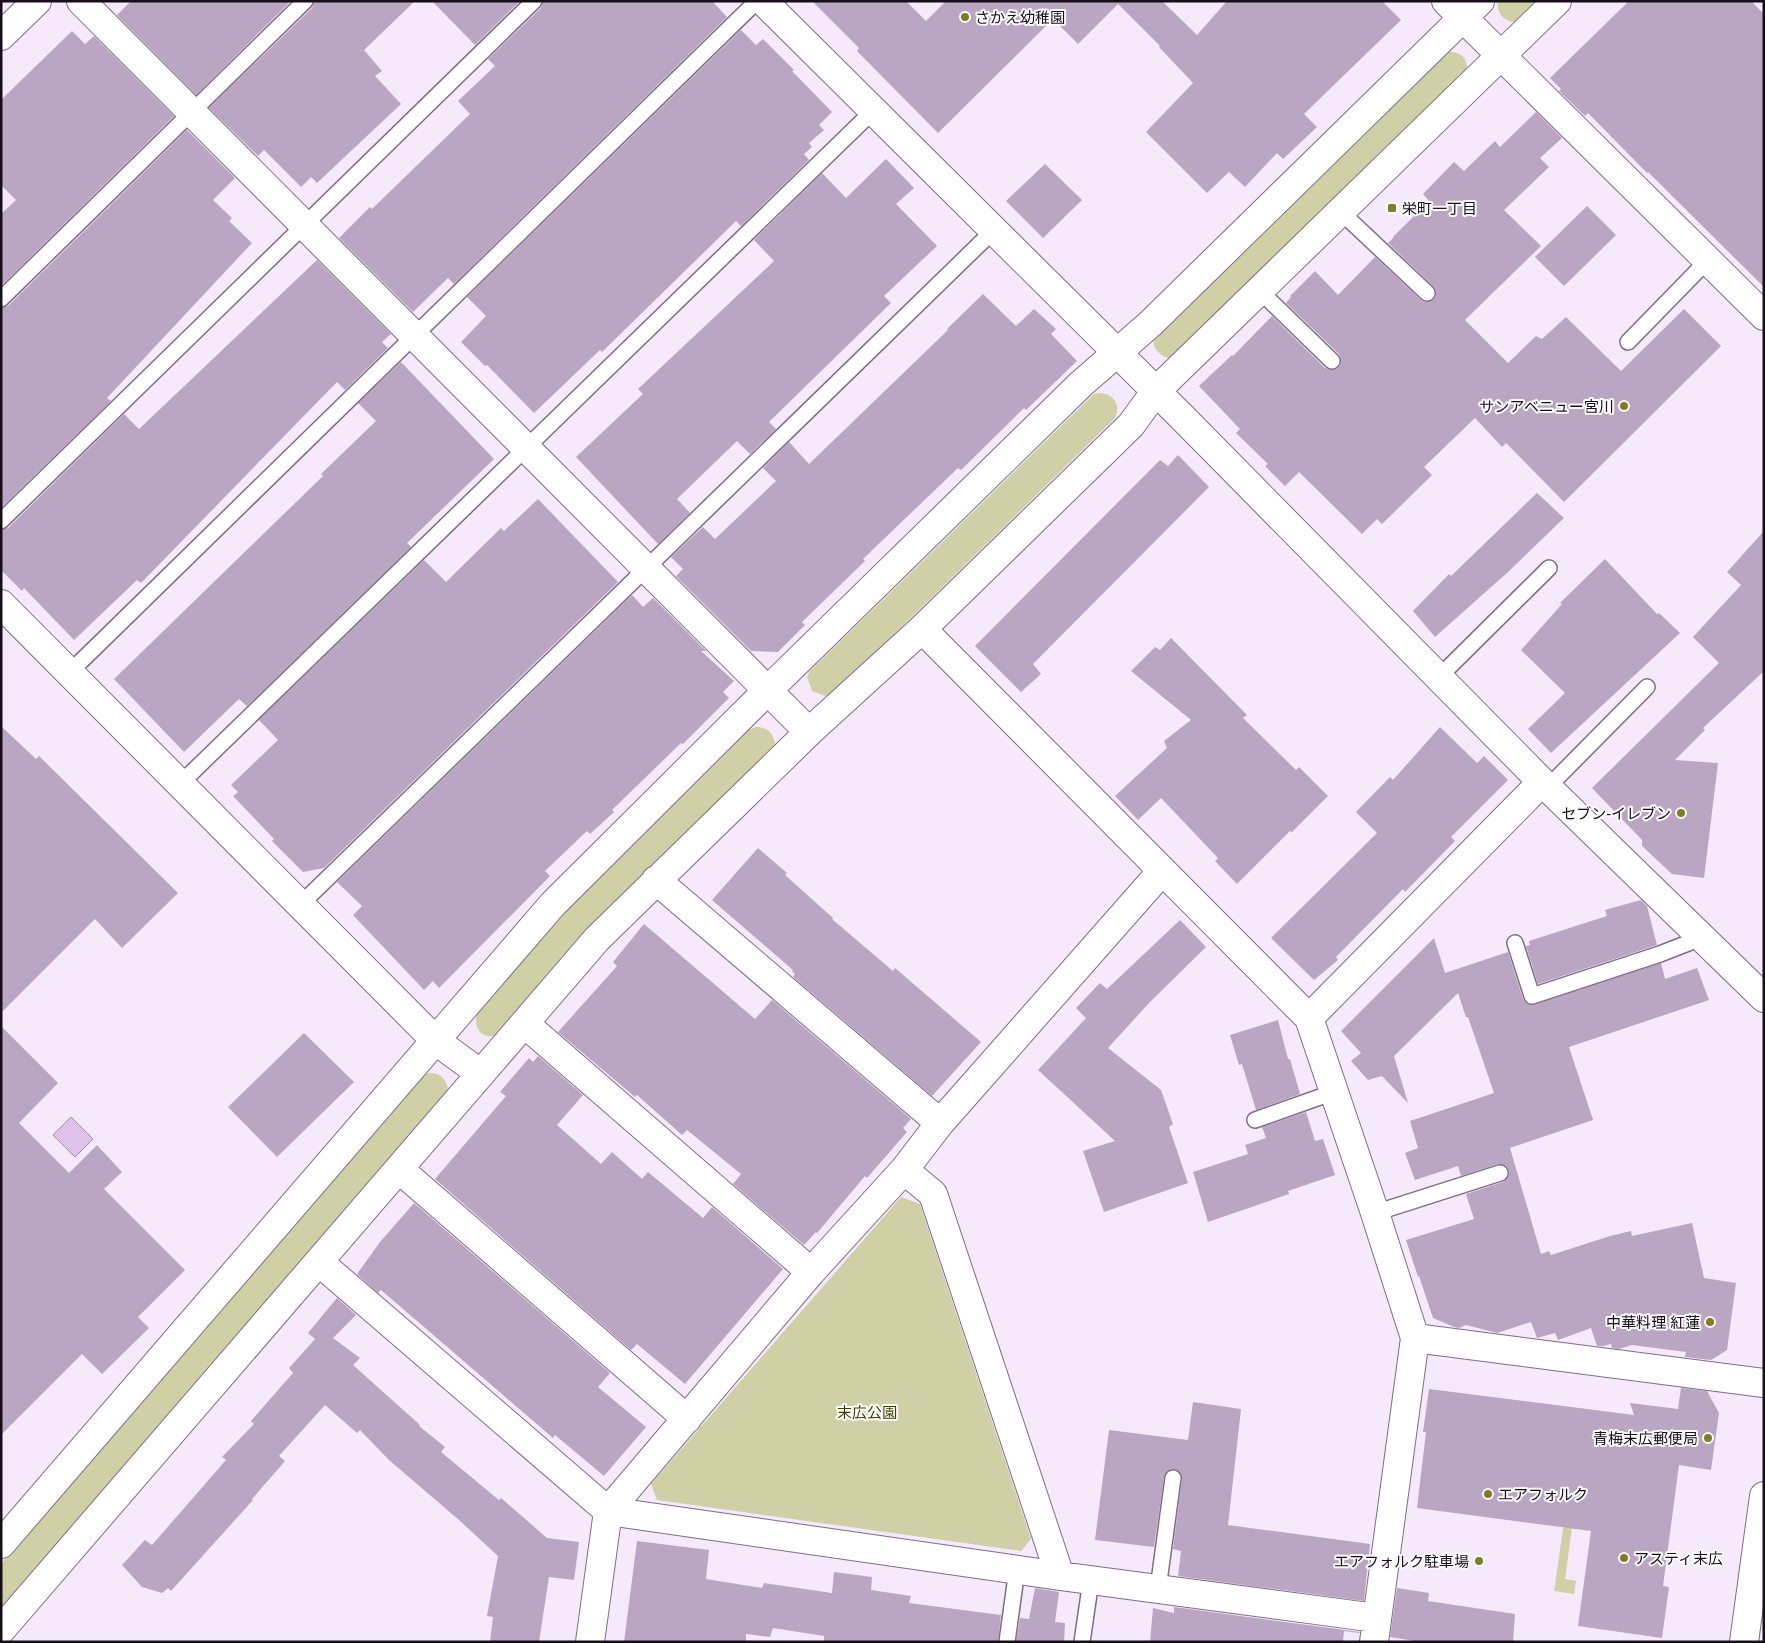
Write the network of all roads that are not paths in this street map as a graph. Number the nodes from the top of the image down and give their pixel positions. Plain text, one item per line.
1 (37, 1) edge
2 (80, 1) edge
3 (305, 1) edge
4 (534, 1) edge
5 (757, 1) edge
6 (763, 1) edge
7 (1557, 1) edge
8 (1463, 7) edge
9 (1, 36) edge
10 (1500, 56) junction
11 (873, 111) junction
12 (192, 112) junction
13 (1341, 212) junction
14 (304, 226) junction
15 (993, 231) junction
16 (1707, 261) junction
17 (1260, 291) junction
18 (1427, 293) dead end
19 (1, 299) edge
20 (1764, 316) edge
21 (414, 336) junction
22 (1628, 342) dead end
23 (1116, 354) junction
24 (1332, 361) dead end
25 (1155, 392) junction
26 (526, 448) junction
27 (1, 520) edge
28 (646, 568) junction
29 (1549, 568) dead end
30 (1, 604) edge
31 (922, 629) junction
32 (69, 672) junction
33 (1438, 678) junction
34 (1647, 687) dead end
35 (767, 690) junction
36 (809, 732) junction
37 (180, 784) junction
38 (1545, 785) junction
39 (1162, 871) junction
40 (656, 880) junction
41 (300, 904) junction
42 (1701, 938) junction
43 (1515, 943) dead end
44 (1764, 998) edge
45 (1309, 1018) junction
46 (525, 1024) junction
47 (436, 1041) junction
48 (481, 1074) junction
49 (1334, 1092) junction
50 (1255, 1120) dead end
51 (940, 1123) junction
52 (399, 1169) junction
53 (904, 1170) junction
54 (1500, 1173) dead end
55 (1376, 1213) junction
56 (319, 1262) junction
57 (811, 1272) junction
58 (1415, 1338) junction
59 (1764, 1383) edge
60 (687, 1419) junction
61 (1173, 1478) dead end
62 (1764, 1496) edge
63 (608, 1511) junction
64 (1, 1544) edge
65 (1016, 1569) junction
66 (1060, 1576) junction
67 (1091, 1580) junction
68 (1158, 1589) junction
69 (1, 1630) edge
70 (1375, 1630) edge
71 (590, 1642) edge
72 (1007, 1642) edge
73 (1082, 1642) edge
74 (1744, 1642) edge

1 - 9 street
2 - 12 street
3 - 12 lane
4 - 14 lane
5 - 21 lane
6 - 11 street
7 - 10 street
8 - 10 street
8 - 23 street
10 - 13 street
10 - 16 street
11 - 15 street
11 - 26 lane
12 - 14 street
12 - 19 lane
13 - 17 street
13 - 18 lane
14 - 21 street
14 - 27 lane
15 - 23 street
15 - 28 lane
16 - 20 street
16 - 22 lane
17 - 24 lane
17 - 25 street
21 - 26 street
21 - 32 lane
23 - 25 street
23 - 35 street
25 - 31 street
25 - 33 street
26 - 28 street
26 - 37 lane
28 - 35 street
28 - 41 lane
29 - 33 lane
30 - 32 street
31 - 36 street
31 - 39 street
32 - 37 street
33 - 38 street
34 - 38 lane
35 - 36 street
35 - 47 street
36 - 40 street
37 - 41 street
38 - 42 street
38 - 45 street
39 - 45 street
39 - 51 street
40 - 46 street
40 - 51 street
41 - 47 street
42 - 43 lane
42 - 44 street
45 - 49 street
46 - 48 street
46 - 57 street
47 - 48 street
47 - 64 street
48 - 52 street
49 - 50 lane
49 - 55 street
51 - 53 street
52 - 56 street
52 - 60 street
53 - 57 street
53 - 66 street
54 - 55 lane
55 - 58 street
56 - 63 street
56 - 69 street
57 - 60 street
58 - 59 street
58 - 70 street
60 - 63 street
61 - 68 lane
62 - 74 street
63 - 65 street
63 - 71 street
65 - 66 street
65 - 72 lane
66 - 67 street
67 - 68 street
67 - 73 lane
68 - 70 street

